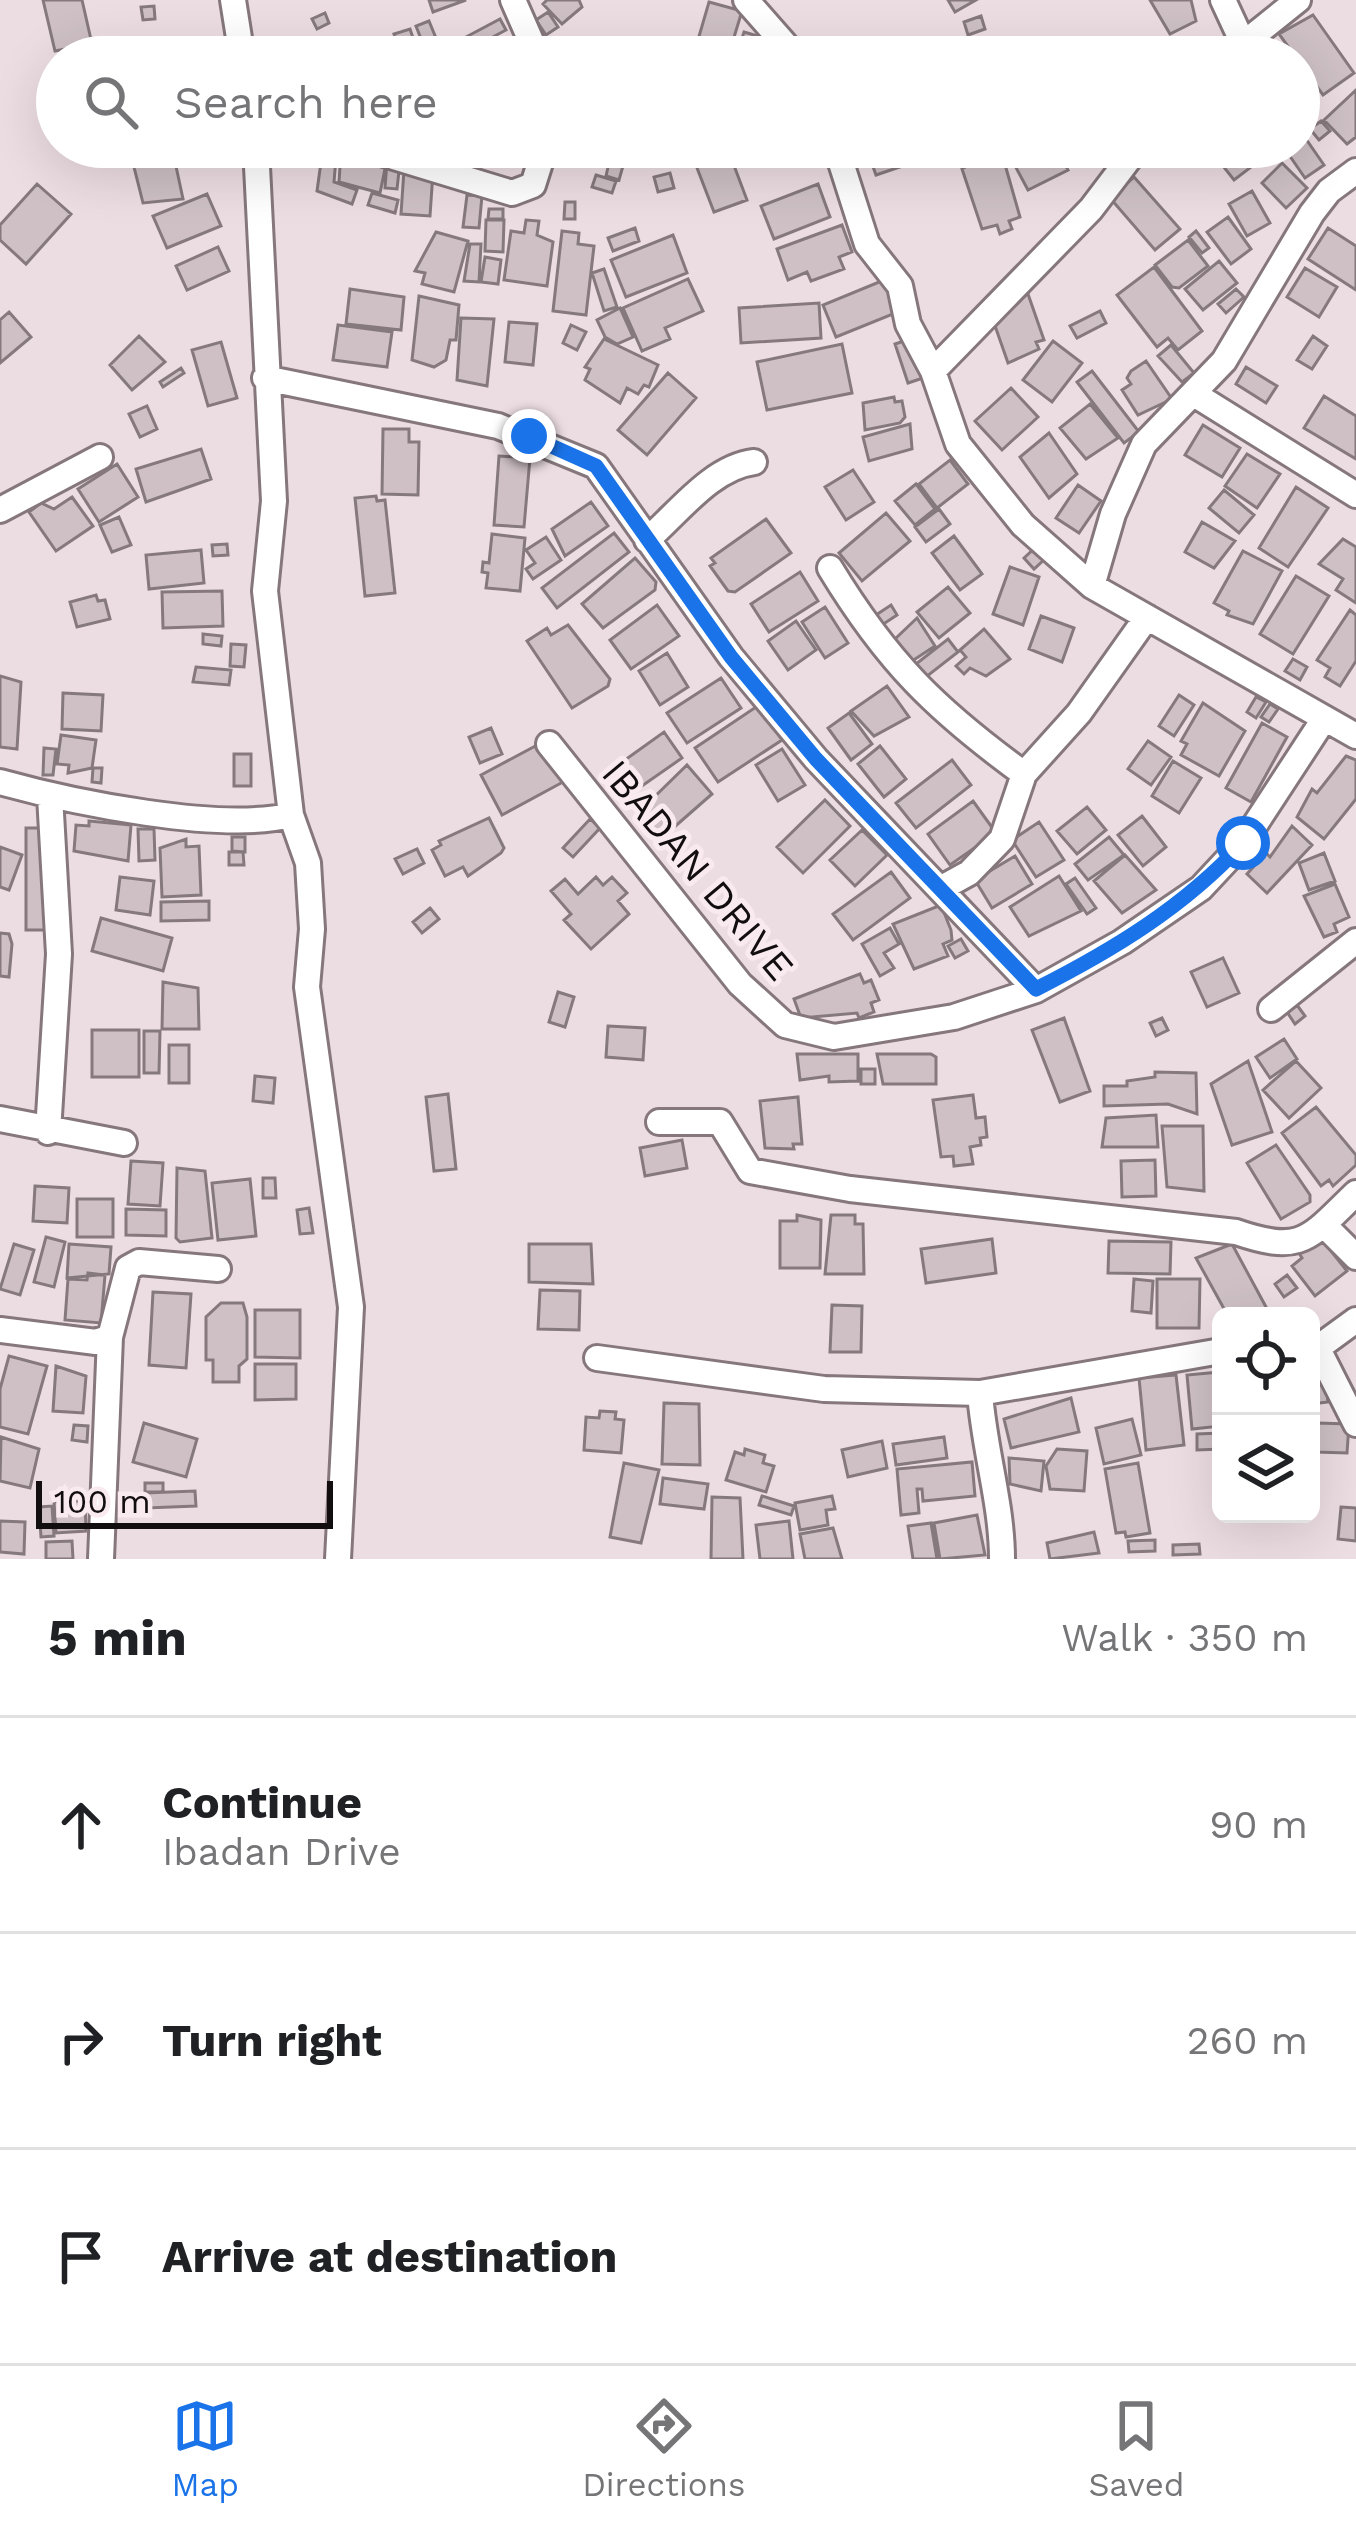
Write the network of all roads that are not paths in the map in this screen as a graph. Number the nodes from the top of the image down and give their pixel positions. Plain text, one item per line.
1 (232, 0) edge
2 (513, 0) edge
3 (746, 0) edge
4 (1223, 0) edge
5 (1298, 0) edge
6 (238, 36) edge
7 (529, 36) edge
8 (778, 36) edge
9 (1231, 36) edge
10 (1251, 36) edge
11 (257, 168) edge
12 (433, 168) edge
13 (538, 168) edge
14 (843, 168) edge
15 (1122, 168) edge
16 (1356, 171) edge
17 (932, 371) junction
18 (265, 378) junction
19 (1194, 394) junction
20 (100, 457) dead end
21 (754, 462) dead end
22 (1356, 495) edge
23 (0, 510) edge
24 (647, 540) junction
25 (830, 568) dead end
26 (1092, 586) junction
27 (1147, 617) junction
28 (1324, 718) junction
29 (1356, 736) edge
30 (549, 745) dead end
31 (1024, 774) junction
32 (0, 782) edge
33 (50, 796) junction
34 (291, 814) junction
35 (940, 889) junction
36 (1356, 941) edge
37 (1036, 989) junction
38 (1271, 1009) dead end
39 (0, 1119) edge
40 (659, 1122) dead end
41 (48, 1132) junction
42 (124, 1142) dead end
43 (1356, 1192) edge
44 (1324, 1226) junction
45 (1356, 1257) edge
46 (218, 1269) dead end
47 (1356, 1320) edge
48 (0, 1330) edge
49 (110, 1337) junction
50 (1320, 1341) edge
51 (1212, 1353) edge
52 (597, 1358) dead end
53 (1320, 1358) edge
54 (980, 1393) junction
55 (1356, 1424) edge
56 (101, 1559) edge
57 (338, 1559) edge
58 (1002, 1559) edge

1 - 6 street
2 - 7 street
3 - 8 street
4 - 9 street
5 - 10 street
11 - 18 street
12 - 13 street
14 - 17 street
15 - 17 street
16 - 19 street
17 - 26 street
18 - 24 street
18 - 34 street
19 - 22 street
19 - 26 street
20 - 23 street
21 - 24 street
24 - 35 street
25 - 31 street
26 - 27 street
27 - 28 street
27 - 31 street
28 - 29 street
28 - 37 street, IBADAN DRIVE
30 - 37 street, IBADAN DRIVE
31 - 35 street
32 - 33 street
33 - 34 street
33 - 41 street
34 - 57 street
35 - 37 street
36 - 38 street
39 - 41 street
40 - 44 street
41 - 42 street
43 - 44 street
44 - 45 street
46 - 49 street
47 - 50 street
48 - 49 street
49 - 56 street
51 - 54 street
52 - 54 street
53 - 55 street
54 - 58 street

